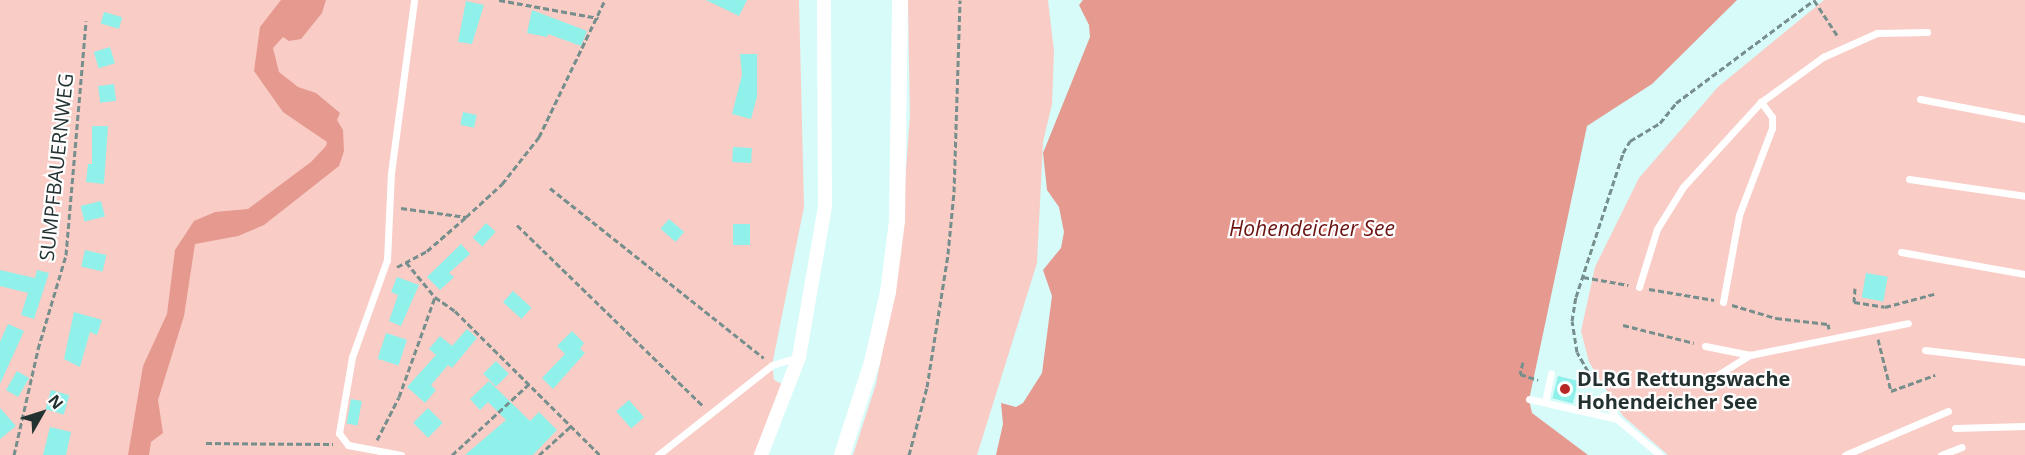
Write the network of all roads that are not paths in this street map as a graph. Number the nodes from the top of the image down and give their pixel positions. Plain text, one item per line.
1 (414, 0) edge
2 (824, 0) edge
3 (900, 0) edge
4 (1927, 32) dead end
5 (1920, 99) dead end
6 (1761, 102) junction
7 (2025, 119) edge
8 (1909, 179) dead end
9 (2025, 196) edge
10 (1900, 252) dead end
11 (2025, 274) edge
12 (1639, 287) dead end
13 (1723, 302) dead end
14 (1908, 323) dead end
15 (1705, 346) road end
16 (1925, 350) dead end
17 (1750, 356) junction
18 (799, 357) junction
19 (2025, 362) edge
20 (1551, 374) dead end
21 (1716, 376) dead end
22 (1603, 396) road end
23 (1529, 399) dead end
24 (1545, 402) junction
25 (1948, 411) dead end
26 (1617, 419) junction
27 (2025, 426) edge
28 (1955, 428) dead end
29 (1962, 447) dead end
30 (401, 455) edge
31 (658, 455) edge
32 (761, 455) edge
33 (842, 455) edge
34 (1660, 455) edge
35 (1845, 455) edge
36 (1941, 455) edge

1 - 30 lane
2 - 18 street
3 - 33 street
4 - 6 lane
5 - 7 lane
6 - 12 lane
6 - 13 lane
8 - 9 lane
10 - 11 lane
14 - 17 lane
15 - 17 lane
16 - 19 lane
17 - 21 lane
18 - 31 lane
18 - 32 street
20 - 24 lane
22 - 26 lane
23 - 24 lane
24 - 26 lane
25 - 35 lane
26 - 34 lane
27 - 28 lane
29 - 36 lane

